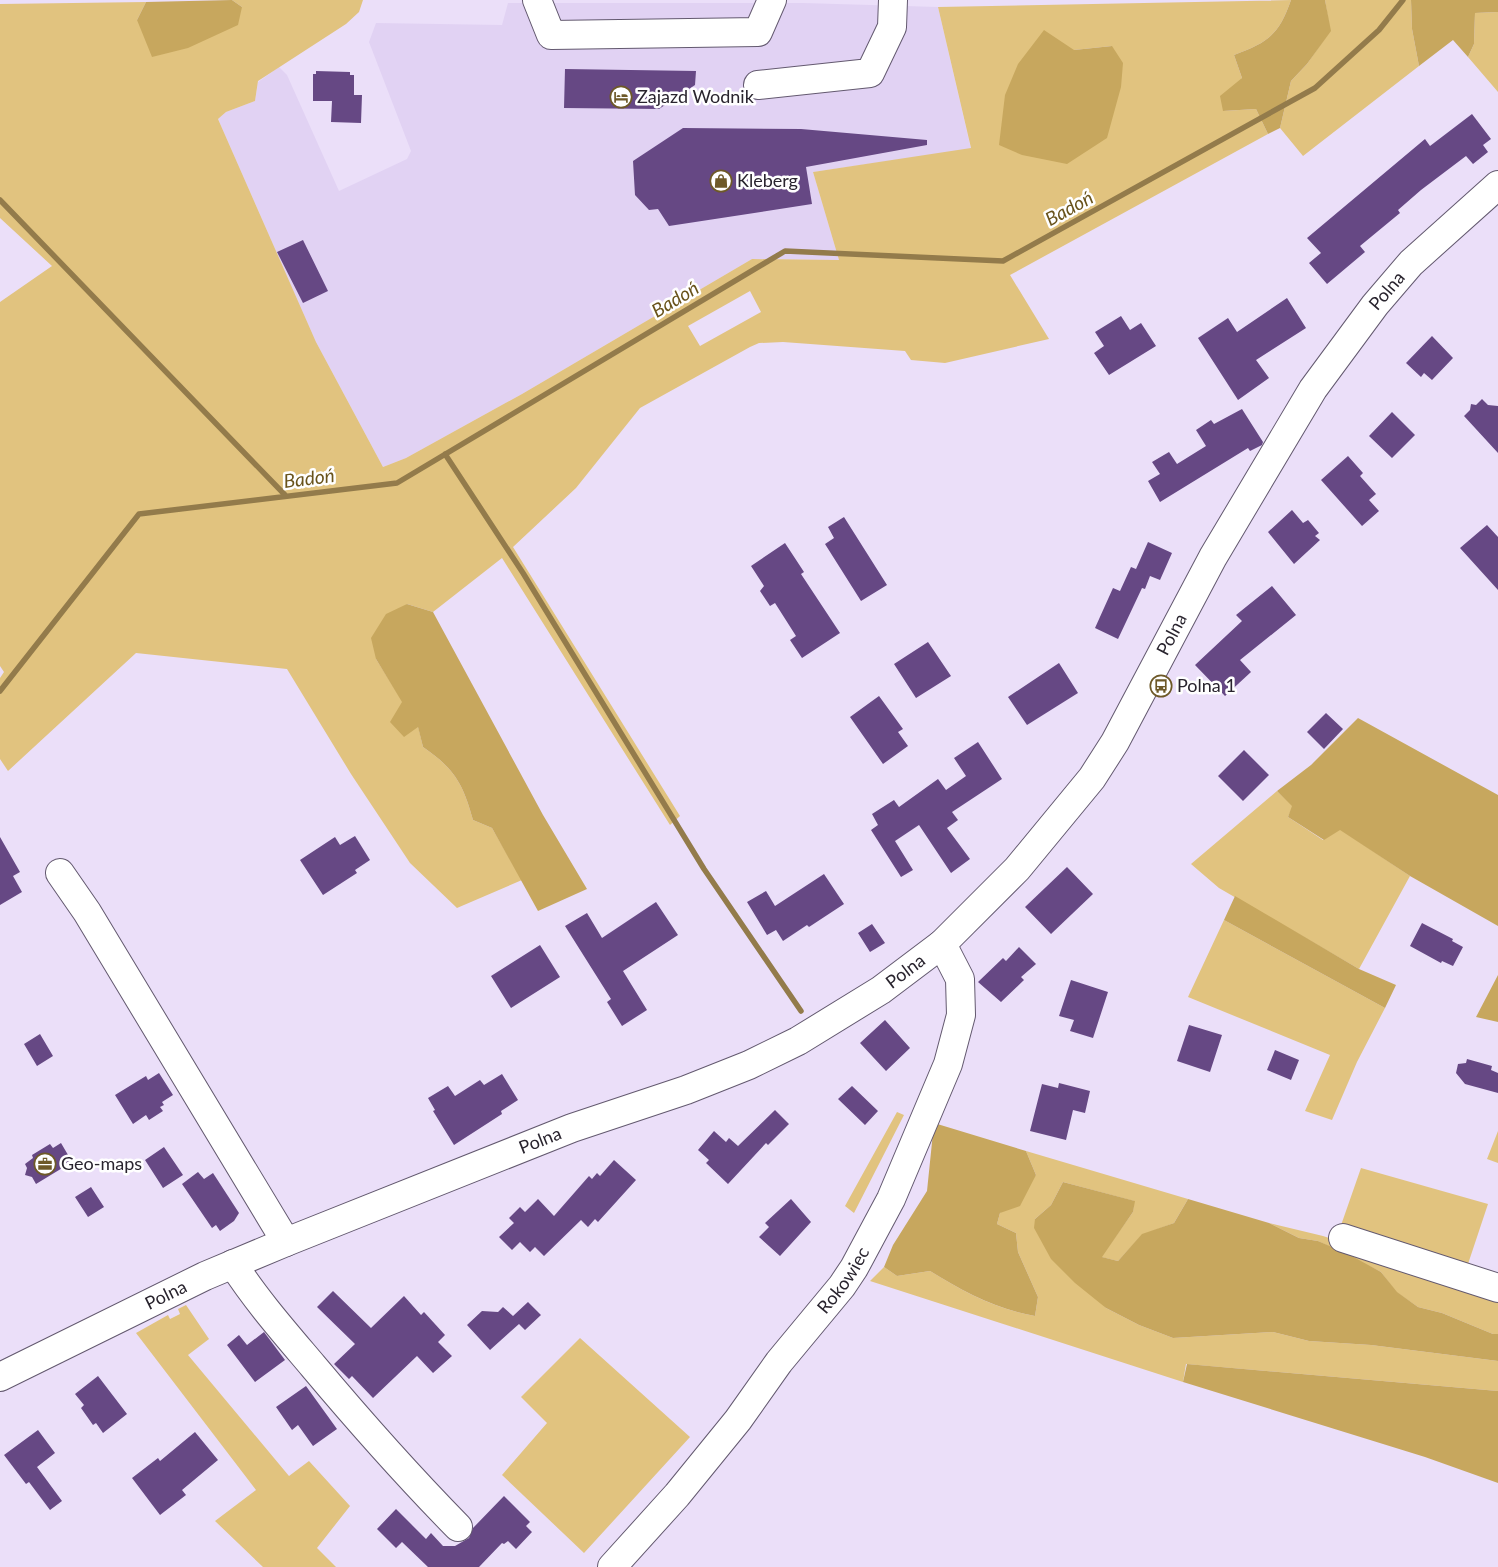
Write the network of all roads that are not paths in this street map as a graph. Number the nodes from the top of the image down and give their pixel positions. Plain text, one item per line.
1 (538, 0) edge
2 (772, 0) edge
3 (893, 0) edge
4 (758, 85) dead end
5 (1498, 185) edge
6 (60, 873) dead end
7 (942, 944) junction
8 (1343, 1238) dead end
9 (286, 1242) junction
10 (233, 1264) junction
11 (1498, 1288) edge
12 (0, 1377) edge
13 (458, 1527) dead end
14 (612, 1567) edge

1 - 2 street
3 - 4 street
5 - 7 street, Polna
6 - 9 street
7 - 9 street, Polna
7 - 14 street, Rokowiec
8 - 11 street
9 - 10 street, Polna
10 - 12 street, Polna
10 - 13 street

